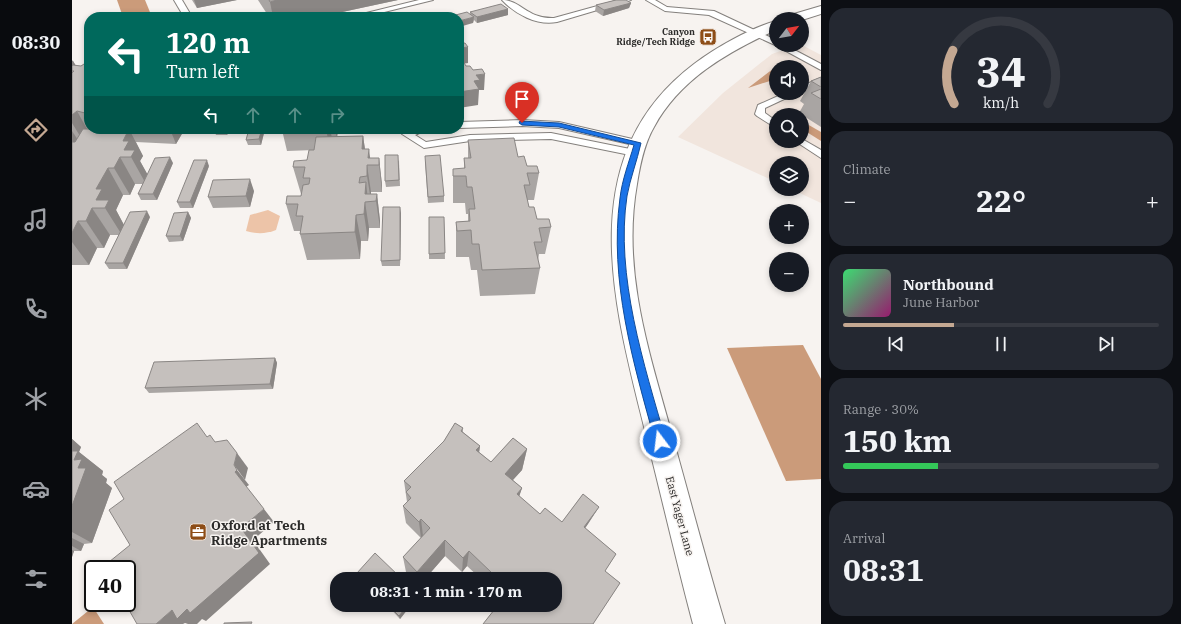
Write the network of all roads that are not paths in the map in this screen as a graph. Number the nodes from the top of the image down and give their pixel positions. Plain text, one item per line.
1 (178, 0) edge
2 (429, 0) edge
3 (506, 0) edge
4 (627, 0) edge
5 (650, 0) edge
6 (819, 9) edge
7 (185, 12) edge
8 (376, 12) edge
9 (809, 13) edge
10 (769, 28) edge
11 (757, 33) junction
12 (769, 39) edge
13 (792, 52) edge
14 (821, 56) edge
15 (807, 60) edge
16 (809, 61) joint
17 (821, 67) edge
18 (821, 81) edge
19 (809, 86) edge
20 (778, 100) edge
21 (769, 120) edge
22 (464, 125) edge
23 (407, 134) edge
24 (809, 147) edge
25 (636, 148) junction
26 (821, 155) edge
27 (710, 624) edge

1 - 7 lane
2 - 8 lane
3 - 4 lane
5 - 11 lane
6 - 9 street
10 - 11 street, East Yager Lane
11 - 12 lane
11 - 25 street, East Yager Lane
13 - 15 lane
14 - 16 lane
16 - 17 lane
18 - 19 lane
20 - 21 lane
22 - 25 lane
23 - 25 lane
24 - 26 lane
25 - 27 street, East Yager Lane

